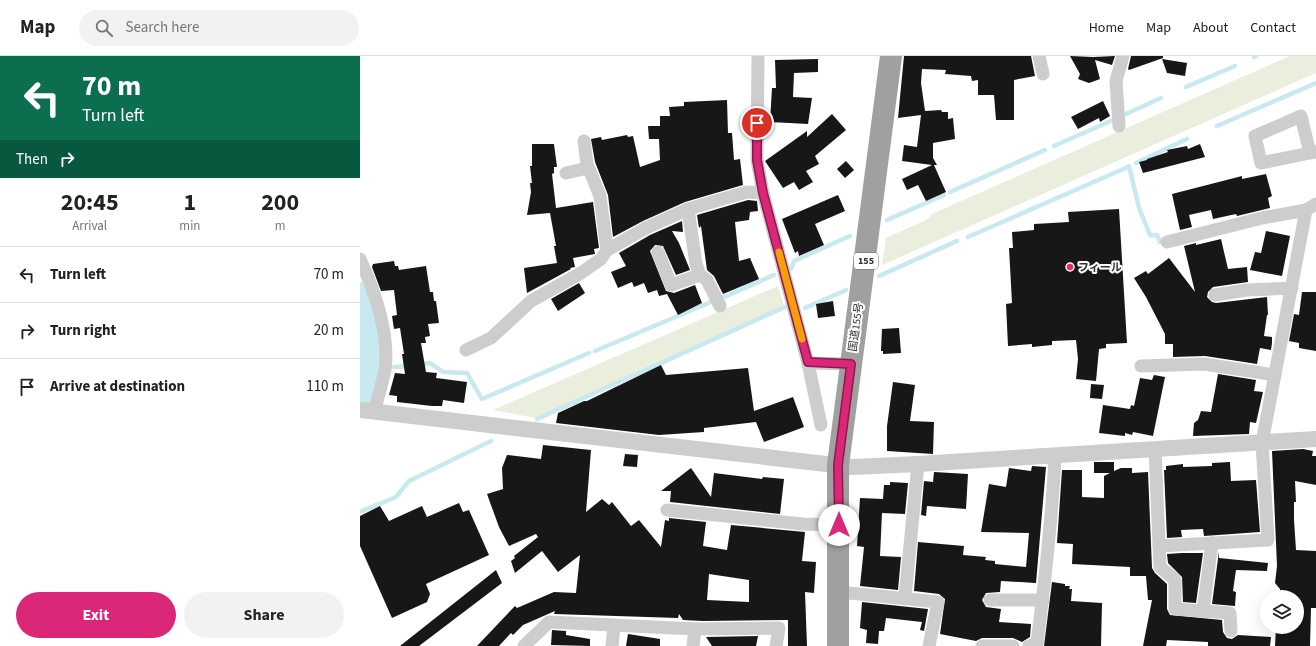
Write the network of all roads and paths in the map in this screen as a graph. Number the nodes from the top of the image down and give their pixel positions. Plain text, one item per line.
1 (758, 56) edge
2 (891, 56) edge
3 (1039, 56) edge
4 (1123, 56) edge
5 (1043, 74) dead end
6 (1119, 126) dead end
7 (584, 141) dead end
8 (1313, 153) edge
9 (588, 168) junction
10 (566, 173) dead end
11 (763, 193) junction
12 (1311, 207) edge
13 (688, 209) junction
14 (1167, 242) dead end
15 (607, 250) junction
16 (658, 252) dead end
17 (360, 259) edge
18 (700, 275) junction
19 (1292, 288) junction
20 (1215, 295) dead end
21 (720, 306) dead end
22 (466, 350) dead end
23 (808, 362) junction
24 (851, 364) junction
25 (1141, 366) dead end
26 (1275, 375) junction
27 (368, 411) edge
28 (821, 425) dead end
29 (1316, 439) edge
30 (1262, 443) junction
31 (1156, 450) junction
32 (1055, 456) junction
33 (918, 464) junction
34 (838, 465) junction
35 (667, 510) dead end
36 (839, 525) junction
37 (1212, 543) junction
38 (1159, 546) junction
39 (839, 592) junction
40 (906, 597) junction
41 (990, 600) dead end
42 (1043, 600) junction
43 (1203, 611) junction
44 (614, 626) junction
45 (695, 629) junction
46 (1231, 631) dead end
47 (524, 646) edge
48 (612, 646) edge
49 (693, 646) edge
50 (776, 646) edge
51 (838, 646) edge
52 (929, 646) edge
53 (982, 646) edge
54 (1013, 646) edge
55 (1029, 646) edge

1 - 11 street
2 - 24 highway, 国道155号 / 155
3 - 5 street
4 - 6 street
7 - 9 street
8 - 8 street
9 - 10 street
9 - 15 street
11 - 13 street
11 - 23 street
12 - 14 street
12 - 19 street
13 - 15 street
13 - 18 street
15 - 22 street
16 - 18 street
17 - 27 street
18 - 21 street
19 - 20 street
19 - 26 street
23 - 24 street
23 - 28 street
24 - 34 highway, 国道155号 / 155
25 - 26 street
26 - 30 street
27 - 34 street
29 - 30 street
30 - 31 street
30 - 37 street
31 - 32 street
31 - 38 street
32 - 33 street
32 - 42 street
33 - 34 street
33 - 40 street
34 - 36 highway, 国道155号 / 155
35 - 36 street
36 - 39 highway, 国道155号 / 155
37 - 38 street
37 - 43 street
38 - 43 street
39 - 40 street
39 - 51 highway, 国道155号 / 155
40 - 52 street
41 - 42 street
42 - 55 street
43 - 46 street
44 - 45 street
44 - 47 street
44 - 48 street
45 - 49 street
45 - 50 street
53 - 54 street

